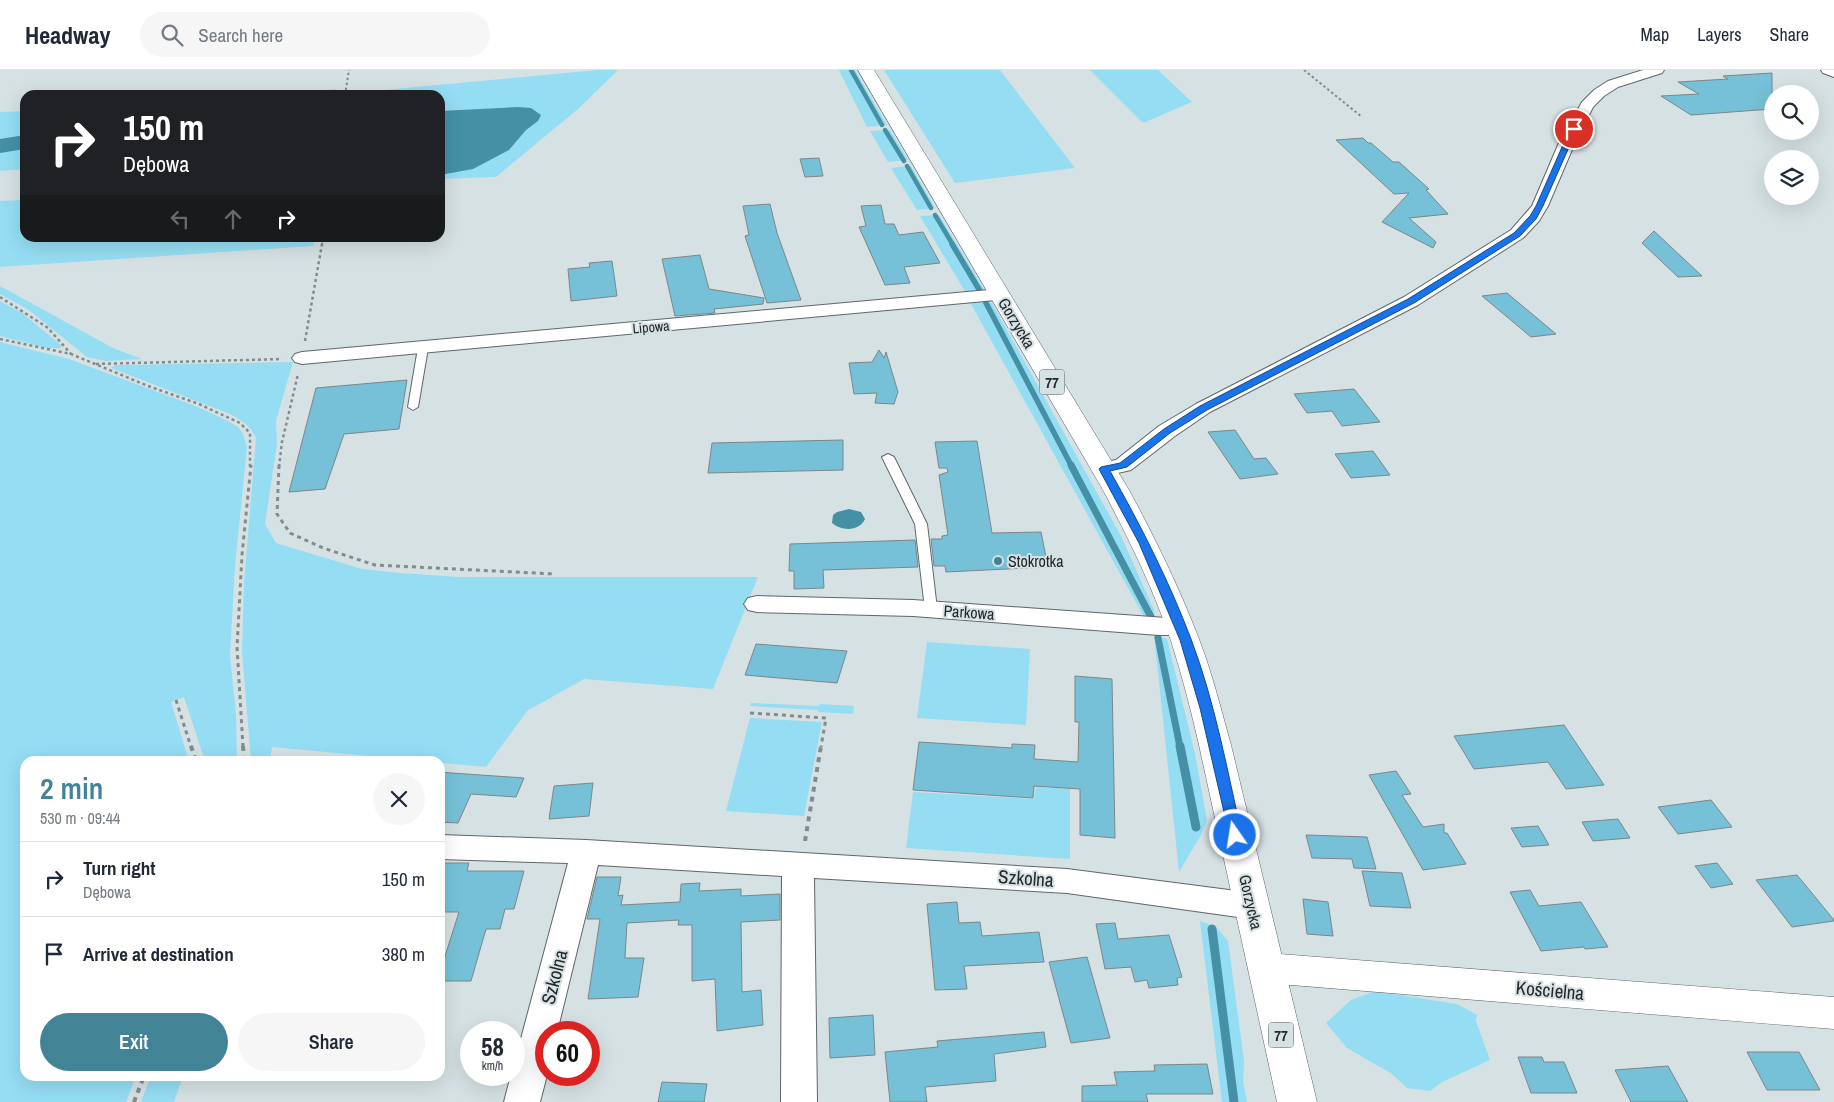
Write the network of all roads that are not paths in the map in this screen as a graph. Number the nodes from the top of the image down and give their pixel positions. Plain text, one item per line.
1 (866, 70) edge
2 (1657, 70) edge
3 (1828, 70) edge
4 (1834, 73) edge
5 (1000, 295) junction
6 (423, 348) junction
7 (302, 358) road end
8 (413, 407) dead end
9 (888, 457) dead end
10 (1104, 469) junction
11 (757, 604) dead end
12 (931, 609) junction
13 (1180, 627) junction
14 (445, 847) edge
15 (586, 852) junction
16 (801, 856) junction
17 (1252, 906) junction
18 (1266, 968) junction
19 (1834, 1013) edge
20 (522, 1102) edge
21 (799, 1102) edge
22 (1297, 1102) edge

1 - 5 main road, Gorzycka / 77
2 - 10 street
3 - 4 street
5 - 6 street, Lipowa
5 - 10 main road, Gorzycka / 77
6 - 7 street, Lipowa
6 - 8 lane
9 - 12 lane
10 - 13 main road, Gorzycka / 77
11 - 12 street, Parkowa
12 - 13 street, Parkowa
13 - 17 main road, Gorzycka / 77
14 - 15 street, Szkolna
15 - 16 street, Szkolna
15 - 20 street, Szkolna
16 - 17 street, Szkolna
16 - 21 street
17 - 18 main road, Gorzycka / 77
18 - 19 main road, Kościelna
18 - 22 main road, Gorzycka / 77

